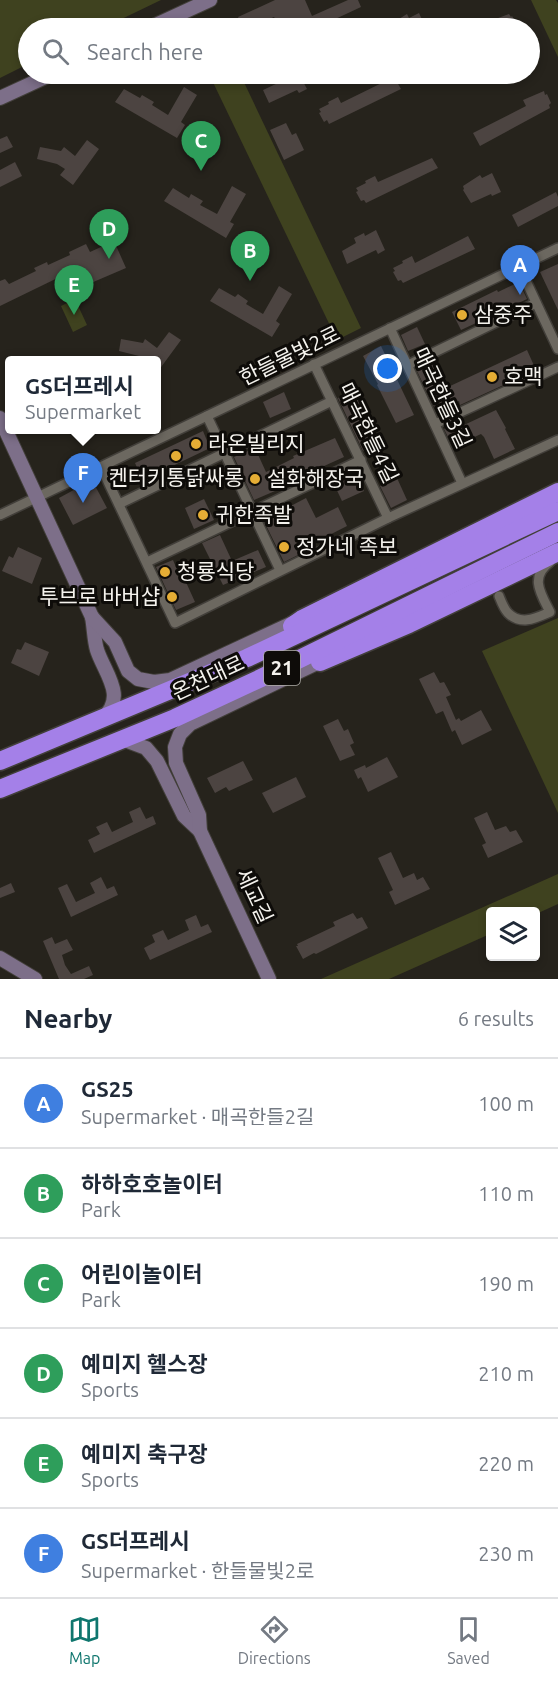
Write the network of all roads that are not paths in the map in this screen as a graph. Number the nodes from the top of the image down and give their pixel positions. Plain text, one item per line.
1 (210, 0) edge
2 (171, 18) edge
3 (30, 84) edge
4 (0, 98) edge
5 (558, 248) edge
6 (519, 266) junction
7 (536, 303) junction
8 (390, 328) junction
9 (558, 349) edge
10 (314, 364) junction
11 (408, 365) junction
12 (558, 367) edge
13 (332, 401) junction
14 (207, 416) junction
15 (435, 424) junction
16 (7, 434) edge
17 (558, 440) edge
18 (225, 453) junction
19 (361, 460) junction
20 (101, 467) junction
21 (462, 483) junction
22 (558, 492) edge
23 (37, 497) junction
24 (119, 504) junction
25 (558, 511) edge
26 (252, 512) junction
27 (0, 515) edge
28 (388, 518) junction
29 (558, 532) edge
30 (558, 552) edge
31 (558, 559) edge
32 (147, 562) junction
33 (280, 570) junction
34 (494, 588) junction
35 (92, 617) junction
36 (302, 619) junction
37 (247, 658) junction
38 (319, 662) junction
39 (261, 678) junction
40 (104, 718) junction
41 (122, 739) junction
42 (0, 761) edge
43 (0, 789) edge
44 (200, 831) junction
45 (0, 958) edge
46 (35, 979) edge
47 (270, 979) edge

1 - 2 street
3 - 4 street
5 - 6 street, 한들물빛2로
6 - 7 street
6 - 8 street, 한들물빛2로
7 - 9 street
7 - 11 street
8 - 10 street, 한들물빛2로
8 - 11 street, 매곡한들3길
10 - 13 street, 매곡한들4길
10 - 14 street, 한들물빛2로
11 - 15 street, 매곡한들3길
12 - 15 street
13 - 18 street
13 - 19 street, 매곡한들4길
14 - 18 street
14 - 20 street, 한들물빛2로
15 - 21 street, 매곡한들3길
16 - 23 street
17 - 21 street
18 - 24 street
18 - 26 street
19 - 26 street
19 - 28 street, 매곡한들4길
20 - 23 street, 한들물빛2로
20 - 24 street
21 - 28 street
22 - 36 highway
23 - 27 street, 한들물빛2로
23 - 35 street
24 - 32 street
25 - 37 highway, 온천대로 / 21
26 - 32 street
26 - 33 street
28 - 33 street
29 - 39 highway, 온천대로 / 21
30 - 34 highway
31 - 34 street
32 - 33 street
34 - 38 highway
35 - 36 street
35 - 40 street
36 - 37 highway
37 - 40 highway, 온천대로 / 21
38 - 39 highway
38 - 44 street
39 - 41 highway, 온천대로 / 21
40 - 42 highway, 온천대로 / 21
41 - 43 highway, 온천대로 / 21
41 - 44 street
44 - 47 street, 세교길
45 - 46 street

